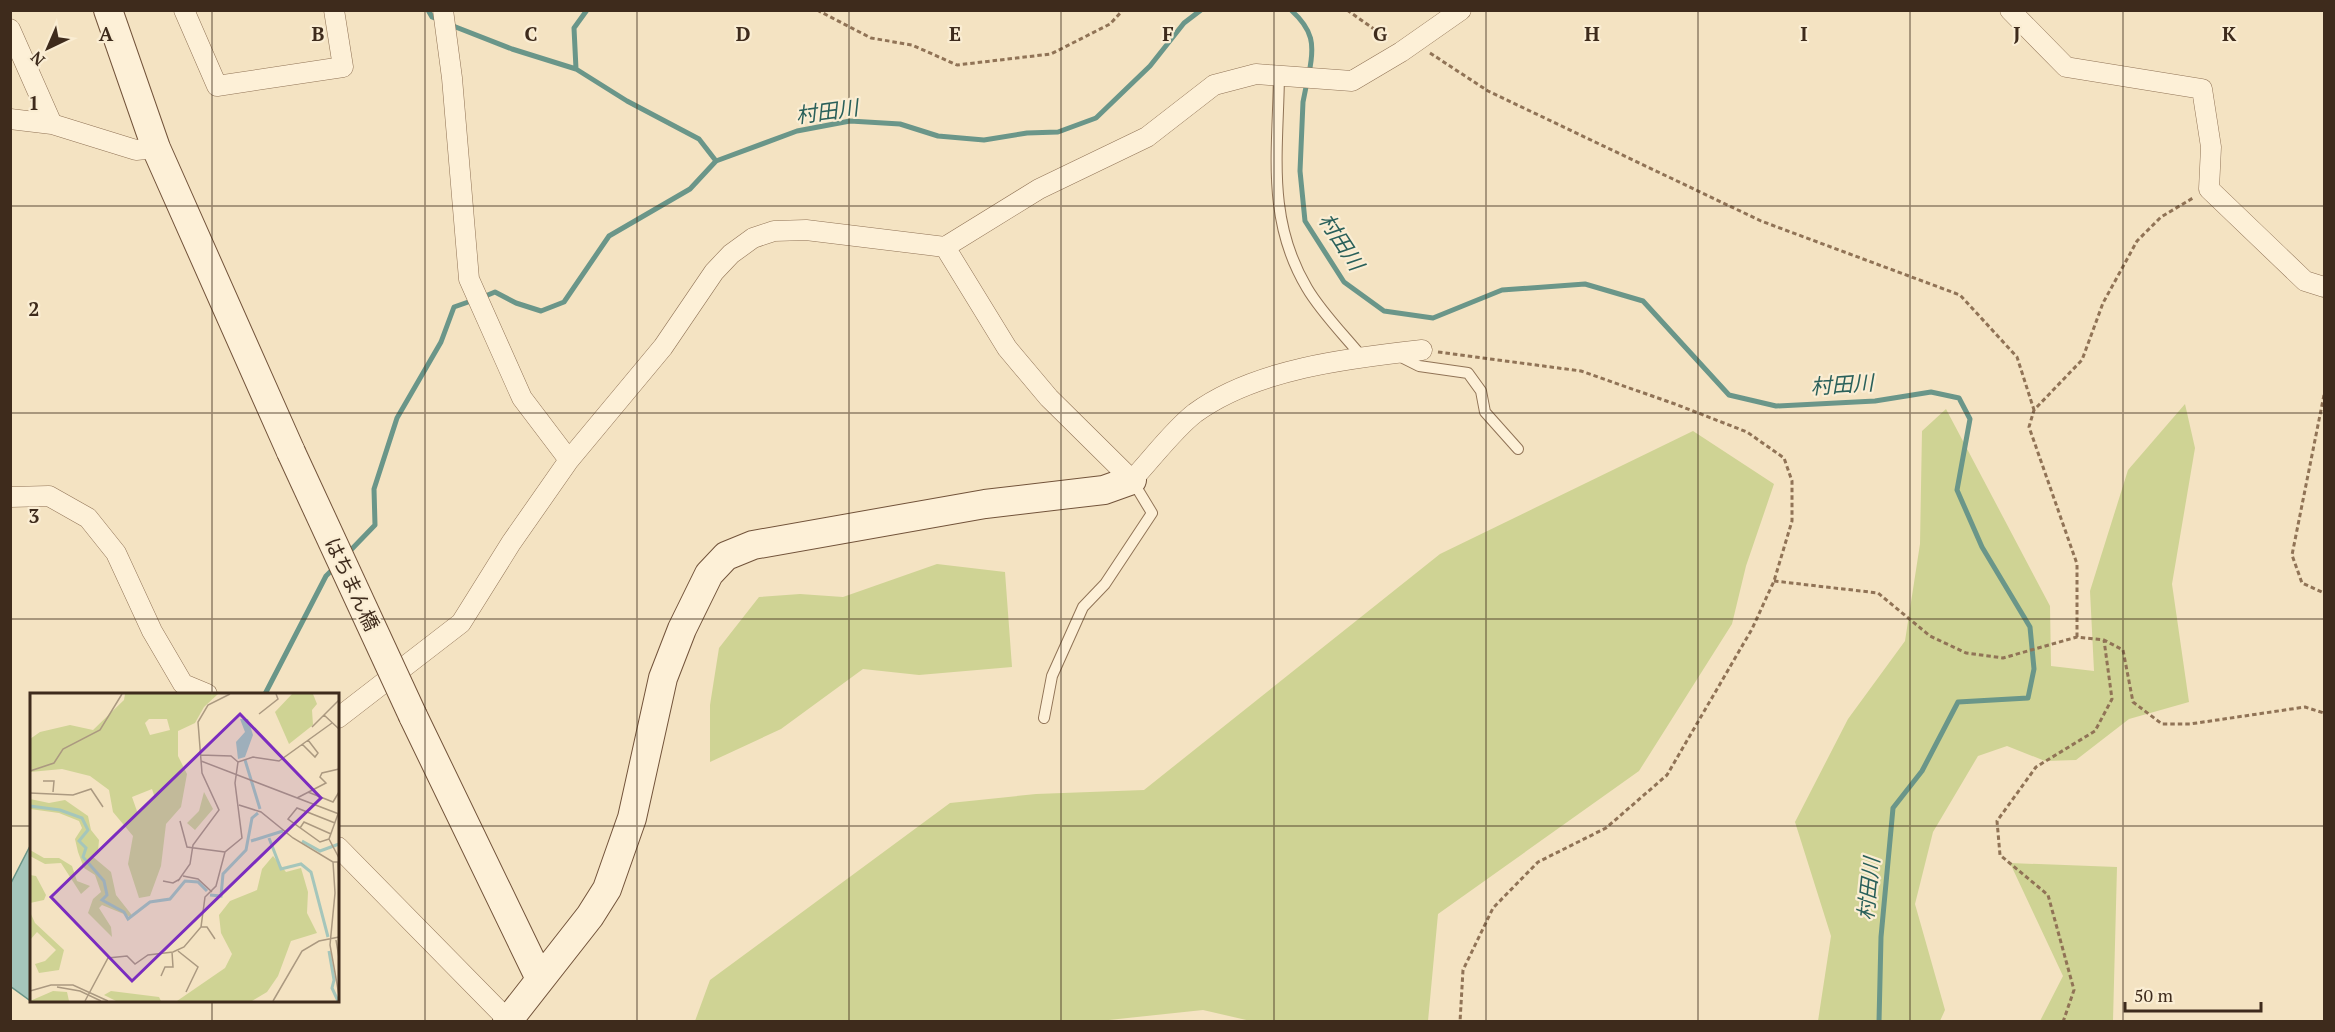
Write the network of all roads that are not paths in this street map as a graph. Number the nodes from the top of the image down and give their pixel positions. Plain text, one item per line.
1 (90, 10) edge
2 (108, 10) edge
3 (184, 10) edge
4 (334, 10) edge
5 (443, 10) edge
6 (1461, 10) edge
7 (2010, 10) edge
8 (10, 28) edge
9 (1279, 76) junction
10 (10, 119) edge
11 (52, 124) junction
12 (154, 144) junction
13 (945, 246) junction
14 (2325, 287) edge
15 (1422, 350) road end
16 (1393, 353) junction
17 (1362, 357) junction
18 (1518, 449) dead end
19 (569, 460) junction
20 (1132, 480) junction
21 (10, 497) edge
22 (205, 693) edge
23 (339, 717) edge
24 (1044, 718) dead end
25 (339, 848) edge
26 (540, 979) junction
27 (508, 1021) edge

1 - 12 street
2 - 12 street
3 - 4 street
5 - 19 street
6 - 9 street
7 - 14 street
8 - 11 street
9 - 13 street
9 - 17 lane
10 - 11 street
11 - 12 street
12 - 26 street, はちまん橋, bridge
13 - 19 street
13 - 20 street
15 - 16 street
16 - 17 street
16 - 18 lane
17 - 20 street
19 - 23 street
20 - 24 lane
20 - 26 street
21 - 22 street
25 - 27 street
26 - 27 street

